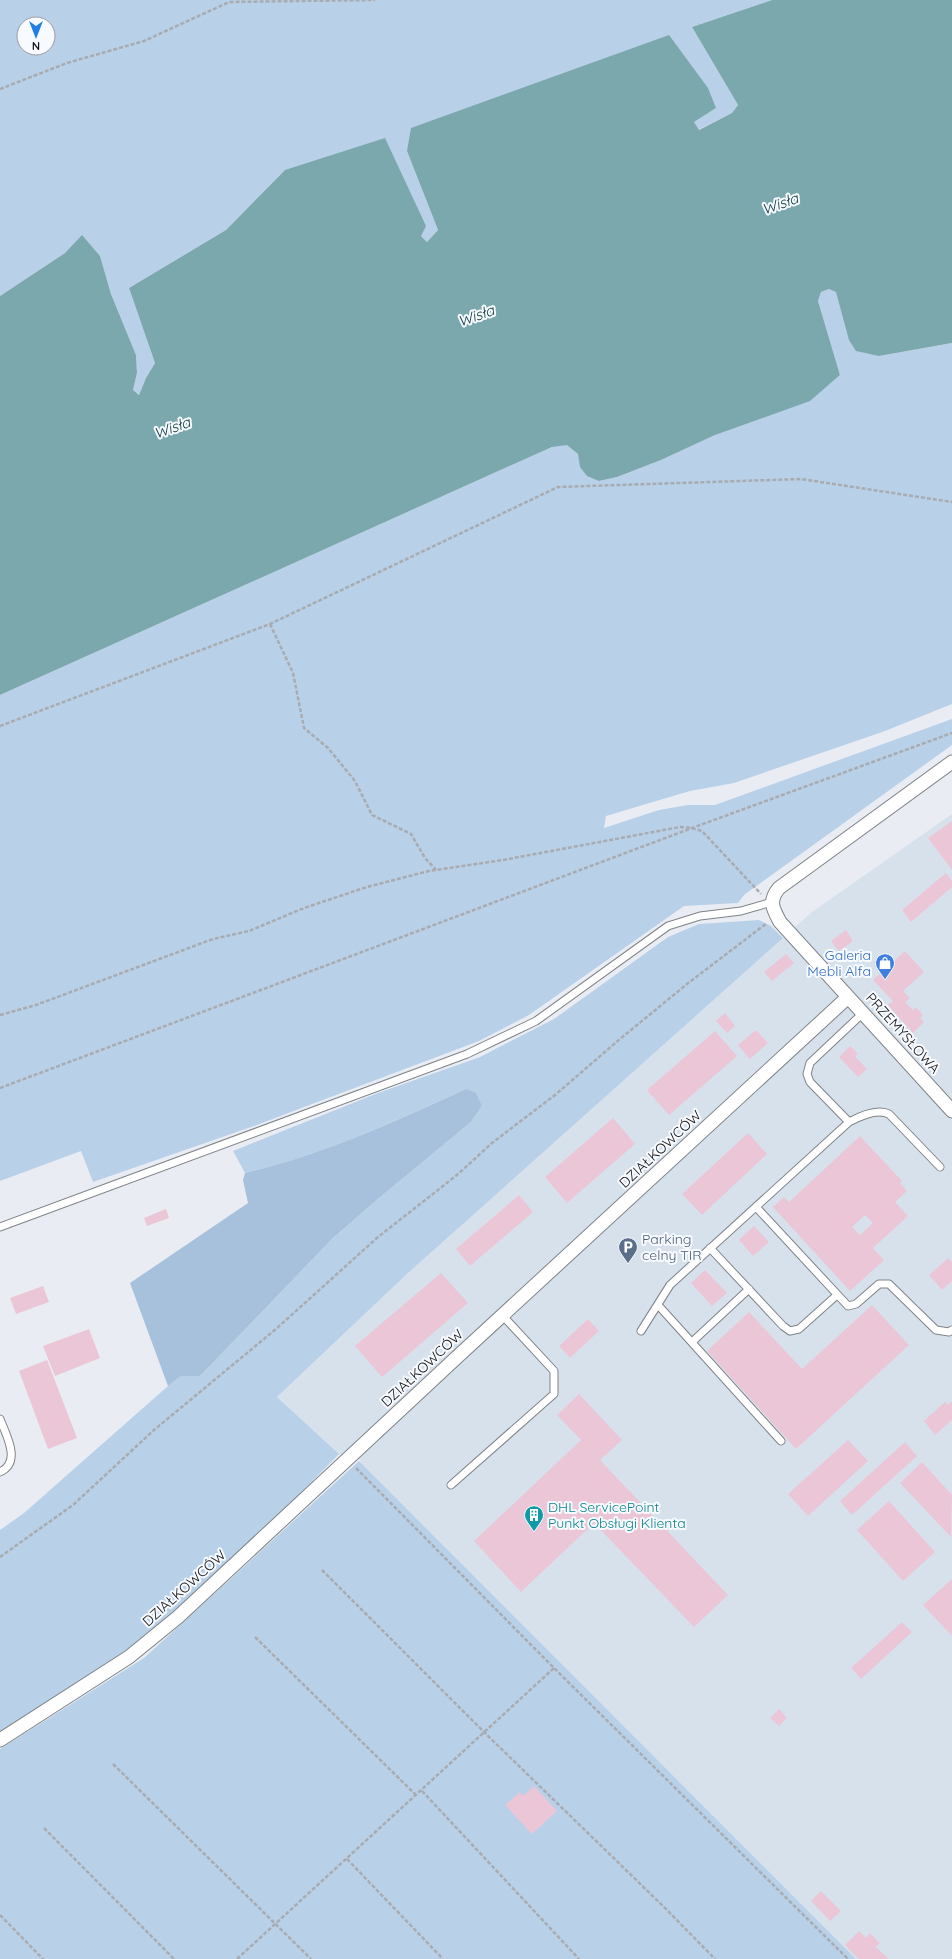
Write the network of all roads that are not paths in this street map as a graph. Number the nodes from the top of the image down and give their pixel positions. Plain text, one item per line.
1 (952, 762) edge
2 (772, 902) junction
3 (848, 998) junction
4 (862, 1014) junction
5 (952, 1111) edge
6 (849, 1122) junction
7 (940, 1167) dead end
8 (756, 1206) junction
9 (0, 1227) edge
10 (710, 1248) junction
11 (749, 1289) junction
12 (837, 1295) junction
13 (658, 1305) junction
14 (502, 1315) junction
15 (952, 1330) edge
16 (641, 1331) dead end
17 (692, 1342) junction
18 (0, 1419) edge
19 (781, 1441) dead end
20 (0, 1472) edge
21 (451, 1485) dead end
22 (0, 1740) edge

1 - 2 street
2 - 3 street, PRZEMYSŁOWA
2 - 9 lane
3 - 4 street, PRZEMYSŁOWA
3 - 14 street, DZIAŁKOWCÓW
4 - 5 street, PRZEMYSŁOWA
4 - 6 lane
6 - 7 lane
6 - 8 lane
8 - 10 lane
8 - 12 lane
10 - 11 lane
10 - 13 lane
11 - 12 lane
11 - 17 lane
12 - 15 lane
13 - 16 lane
13 - 17 lane
14 - 21 lane
14 - 22 street, DZIAŁKOWCÓW
17 - 19 lane
18 - 20 lane

